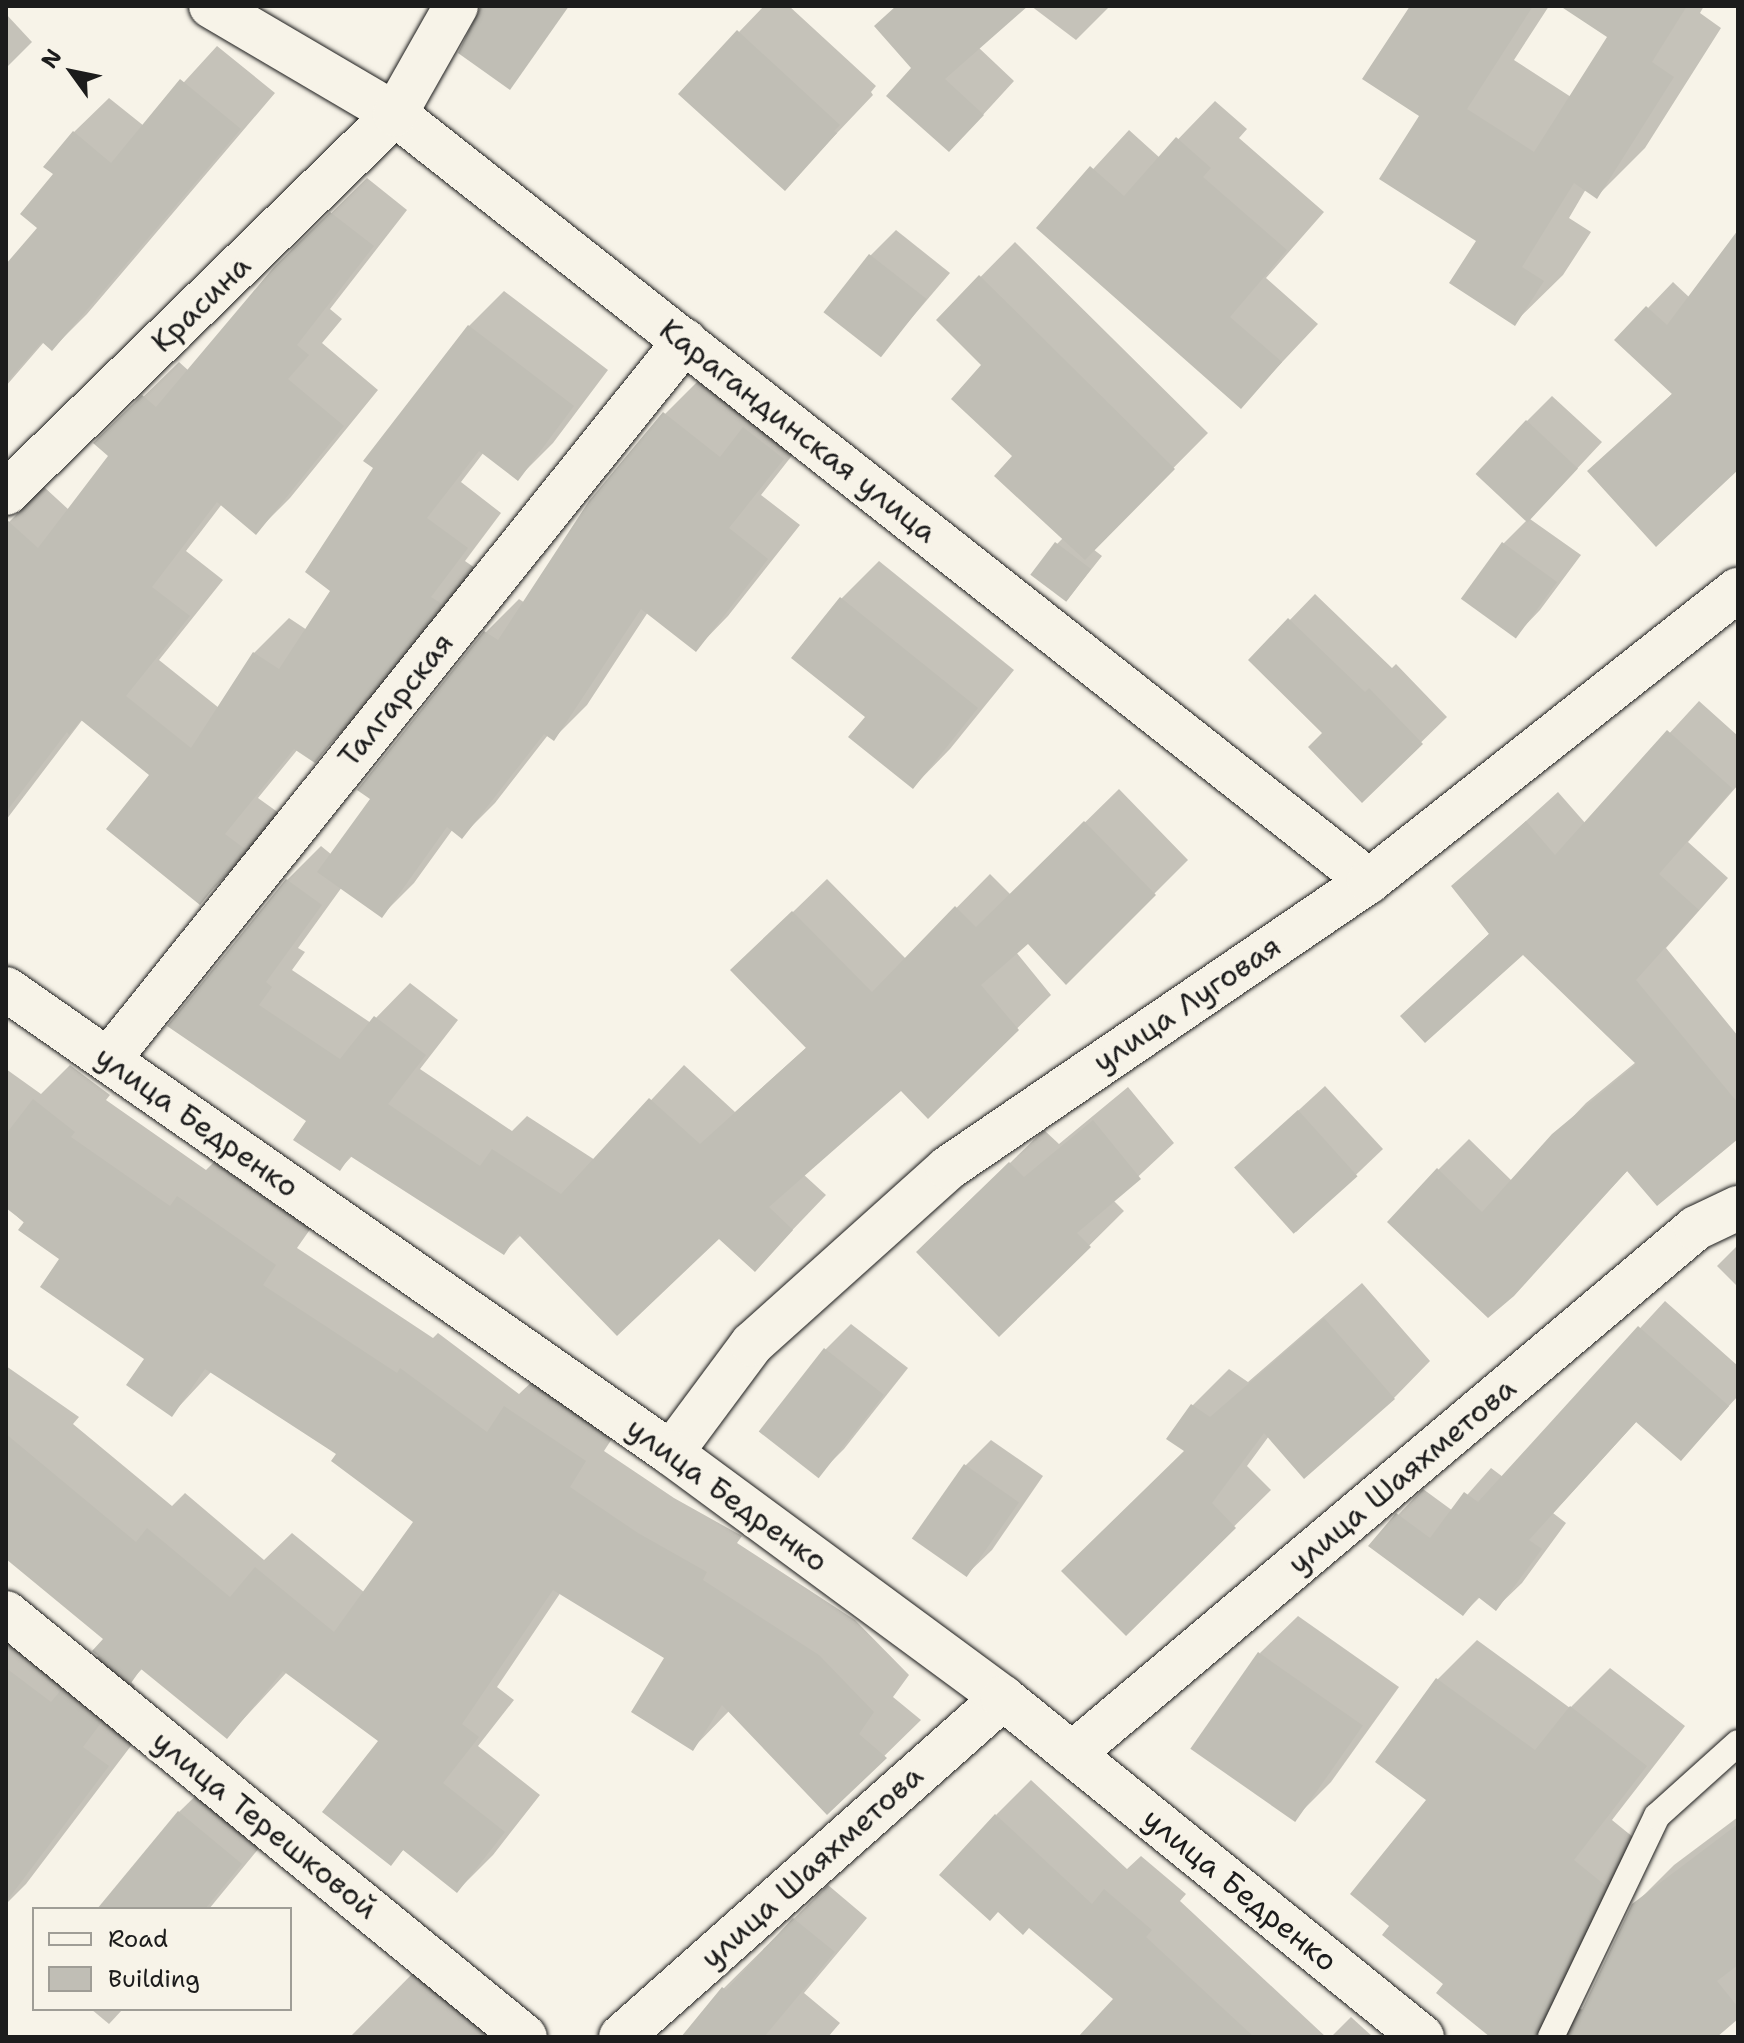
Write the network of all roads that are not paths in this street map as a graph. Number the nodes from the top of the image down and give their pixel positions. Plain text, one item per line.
1 (211, 6) edge
2 (456, 6) edge
3 (395, 114) junction
4 (685, 341) junction
5 (6, 493) edge
6 (1738, 590) edge
7 (1369, 881) junction
8 (6, 989) edge
9 (108, 1060) junction
10 (1738, 1208) edge
11 (671, 1453) junction
12 (6, 1613) edge
13 (1003, 1698) junction
14 (1738, 1743) edge
15 (1072, 1754) junction
16 (525, 2037) edge
17 (621, 2037) edge
18 (1422, 2037) edge
19 (1551, 2037) edge

1 - 3 street, Карагандинская улица
2 - 3 street, Красина
3 - 4 street, Карагандинская улица
3 - 5 street, Красина
4 - 7 street, Карагандинская улица
4 - 9 street, Талгарская
6 - 7 street, улица Луговая
7 - 11 street, улица Луговая
8 - 9 street, улица Бедренко
9 - 11 street, улица Бедренко
10 - 15 street, улица Шаяхметова
11 - 13 street, улица Бедренко
12 - 16 street, улица Терешковой
13 - 15 street, улица Бедренко
13 - 17 street, улица Шаяхметова
14 - 19 lane
15 - 18 street, улица Бедренко

